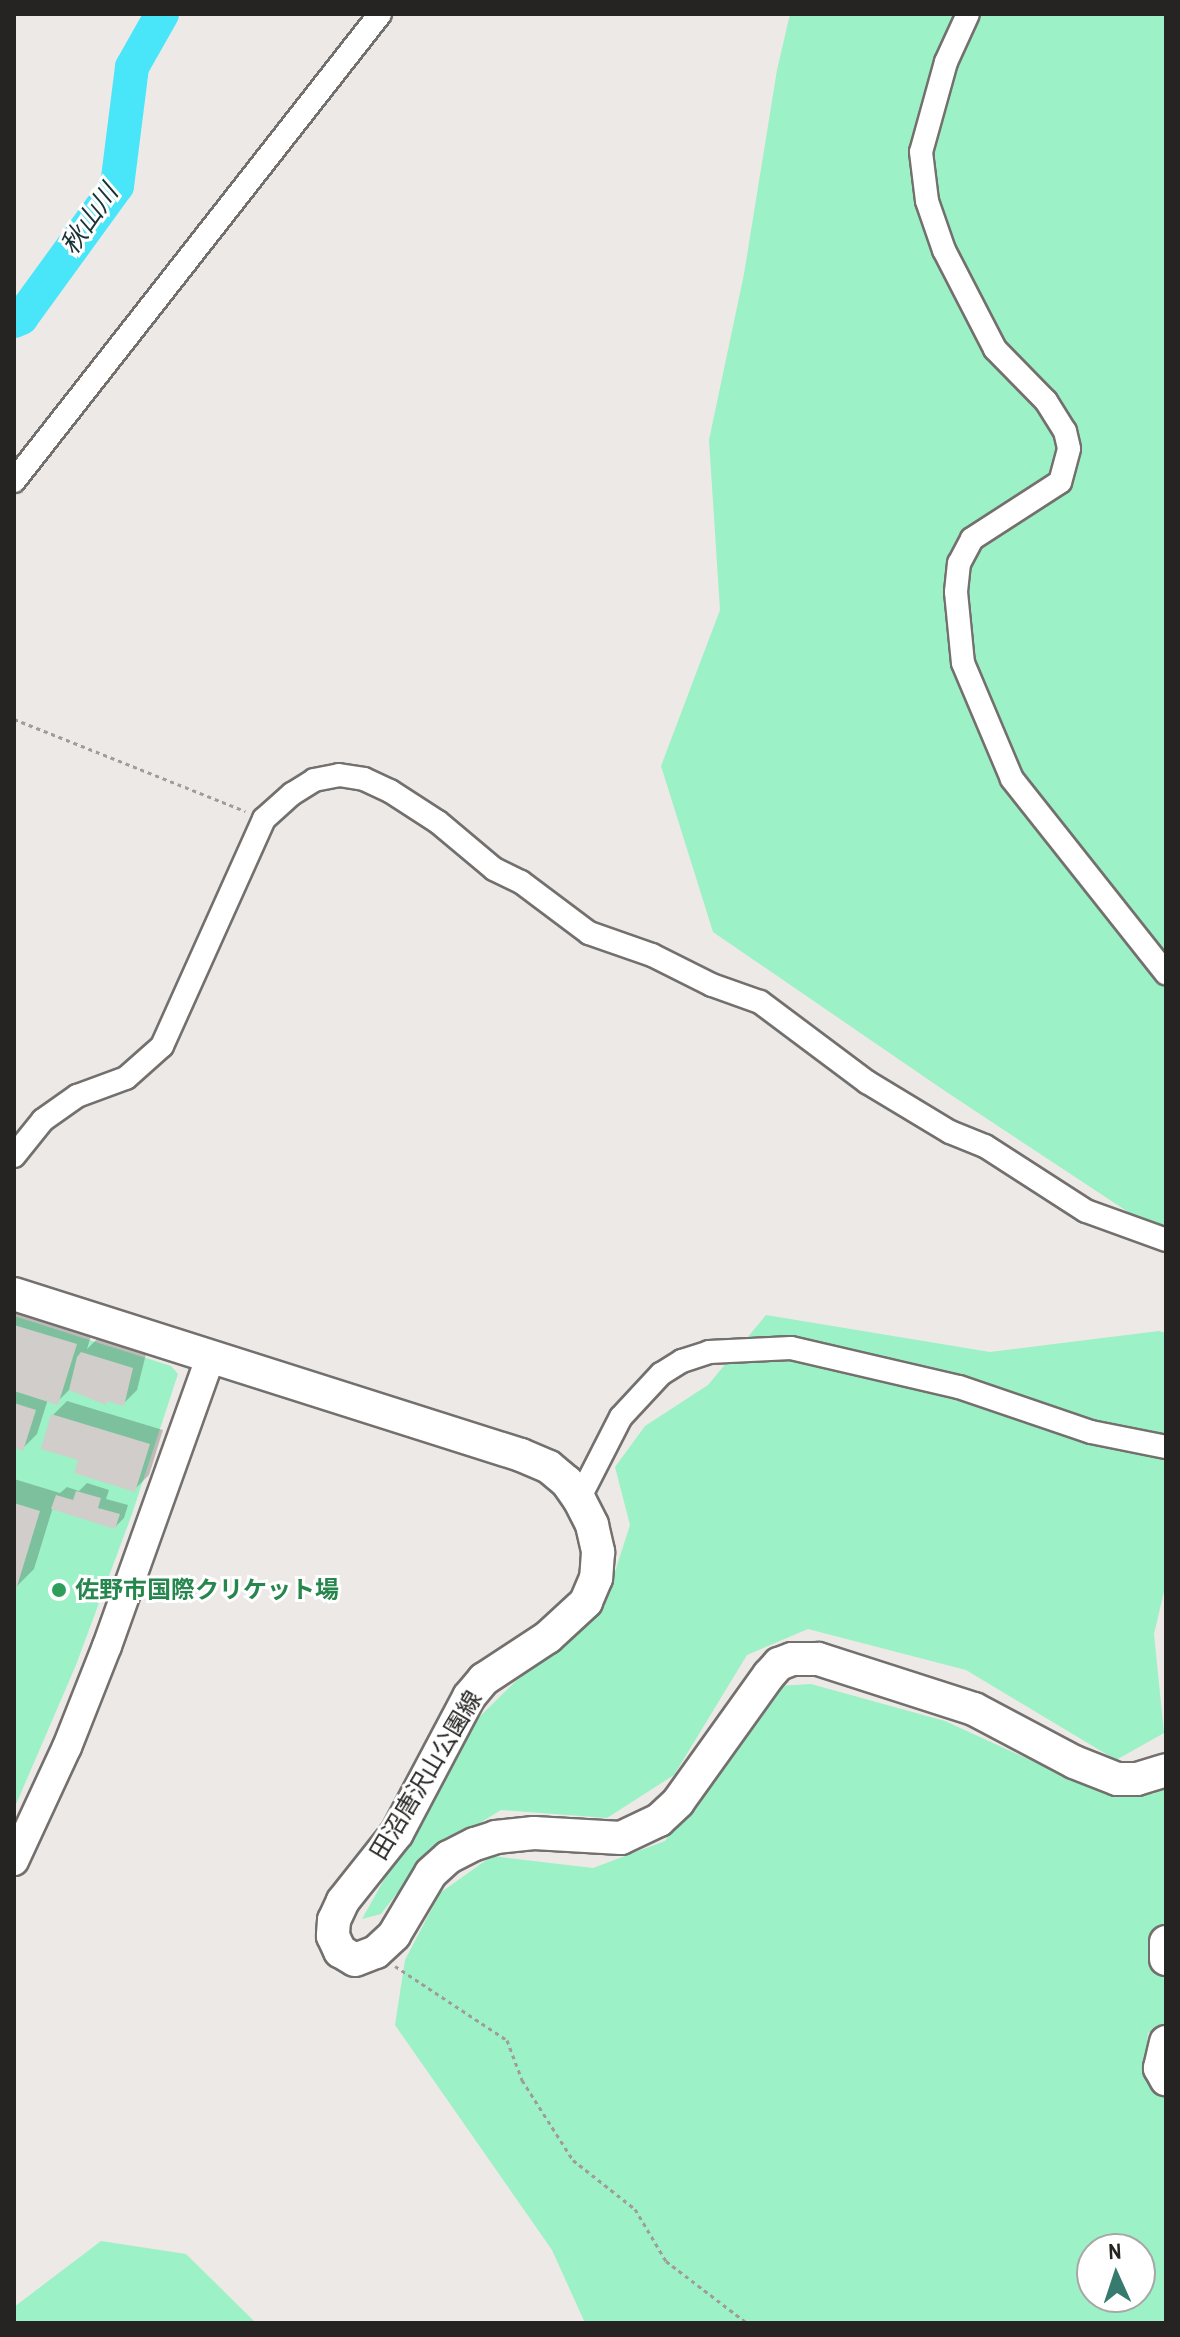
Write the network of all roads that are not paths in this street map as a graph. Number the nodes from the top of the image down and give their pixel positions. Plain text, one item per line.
1 (380, 14) edge
2 (968, 14) edge
3 (14, 481) edge
4 (1166, 973) edge
5 (14, 1156) edge
6 (1166, 1240) edge
7 (14, 1294) edge
8 (210, 1358) junction
9 (1166, 1447) edge
10 (579, 1499) junction
11 (1166, 1770) edge
12 (14, 1861) edge
13 (1166, 1942) edge
14 (1166, 1959) edge
15 (1166, 2042) edge
16 (1166, 2079) edge

1 - 3 street
2 - 4 street
5 - 6 street
7 - 8 main road, 田沼唐沢山公園線
8 - 10 main road, 田沼唐沢山公園線
8 - 12 street
9 - 10 street
10 - 11 main road, 田沼唐沢山公園線
13 - 14 main road
15 - 16 main road

